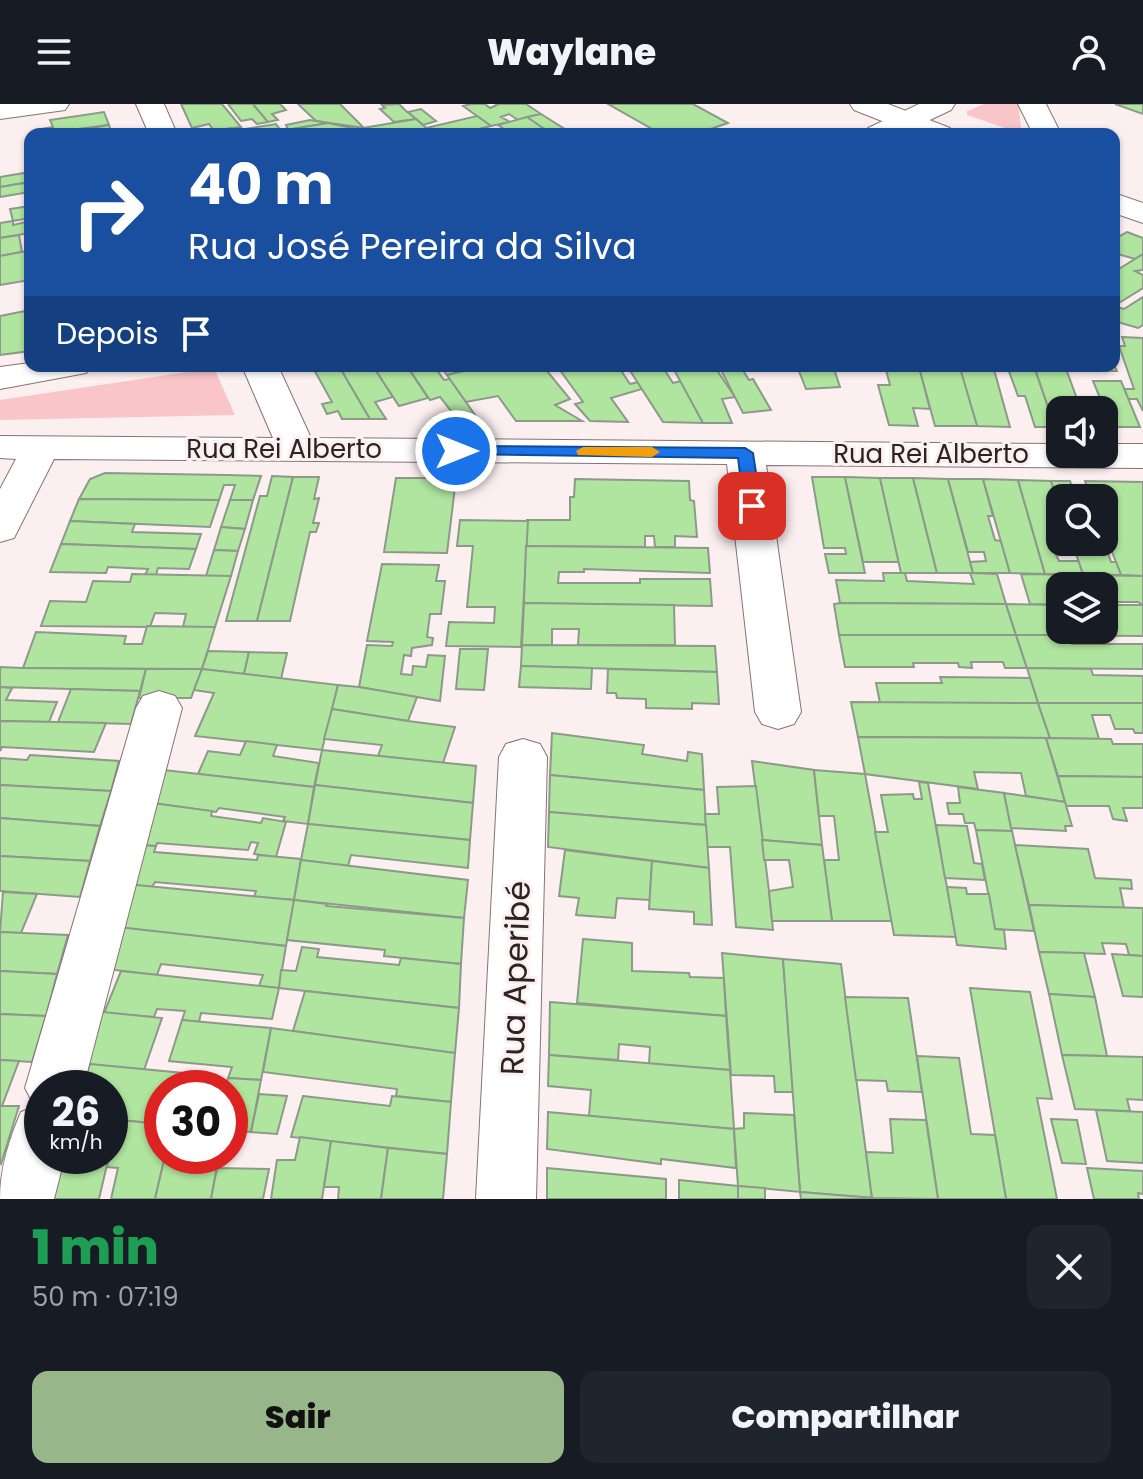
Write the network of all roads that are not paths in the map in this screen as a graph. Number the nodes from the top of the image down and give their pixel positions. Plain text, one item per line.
1 (55, 104) edge
2 (150, 104) edge
3 (864, 104) edge
4 (941, 104) edge
5 (1032, 104) edge
6 (0, 111) edge
7 (908, 121) junction
8 (160, 128) edge
9 (892, 128) edge
10 (925, 128) edge
11 (1044, 128) edge
12 (1120, 204) edge
13 (1143, 214) edge
14 (37, 372) edge
15 (263, 372) edge
16 (0, 378) edge
17 (0, 447) edge
18 (40, 448) junction
19 (297, 449) junction
20 (745, 453) junction
21 (1143, 456) edge
22 (0, 529) edge
23 (159, 708) dead end
24 (778, 712) dead end
25 (523, 757) dead end
26 (59, 1070) edge
27 (31, 1174) edge
28 (24, 1199) edge
29 (506, 1199) edge

1 - 6 street
2 - 8 street
3 - 7 street
4 - 7 street
5 - 11 street
7 - 9 street
7 - 10 street
12 - 13 street
14 - 16 street
15 - 19 street
17 - 18 street, Rua Rei Alberto
18 - 19 street, Rua Rei Alberto
18 - 22 street
19 - 20 street, Rua Rei Alberto
20 - 21 street, Rua Rei Alberto
20 - 24 street
23 - 26 street
25 - 29 street, Rua Aperibé
27 - 28 street

